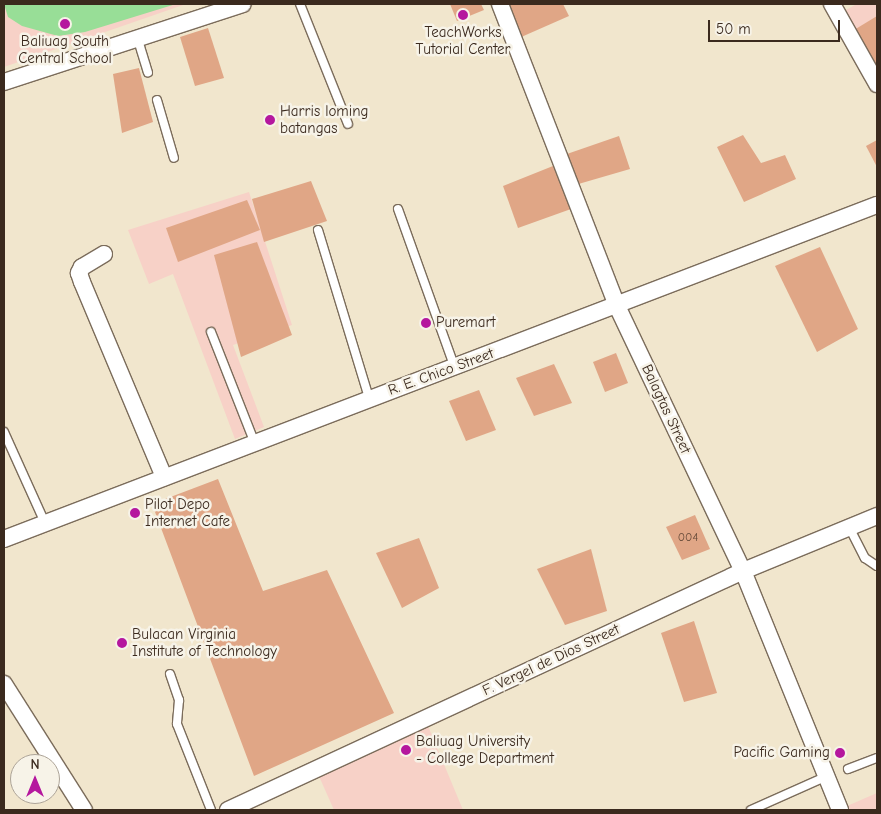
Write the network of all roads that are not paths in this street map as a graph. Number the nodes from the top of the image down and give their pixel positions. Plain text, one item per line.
1 (243, 4) edge
2 (300, 4) edge
3 (500, 4) edge
4 (832, 4) edge
5 (138, 40) junction
6 (148, 73) dead end
7 (4, 82) edge
8 (877, 84) edge
9 (157, 100) dead end
10 (348, 124) dead end
11 (174, 158) dead end
12 (877, 205) edge
13 (398, 208) dead end
14 (318, 230) dead end
15 (104, 254) dead end
16 (617, 306) junction
17 (210, 332) dead end
18 (455, 368) junction
19 (369, 398) junction
20 (4, 432) edge
21 (254, 442) junction
22 (164, 477) junction
23 (877, 516) edge
24 (45, 523) junction
25 (849, 527) junction
26 (4, 539) edge
27 (877, 566) edge
28 (743, 571) junction
29 (170, 674) dead end
30 (4, 684) edge
31 (877, 758) edge
32 (848, 769) dead end
33 (824, 777) junction
34 (84, 810) edge
35 (211, 810) edge
36 (228, 810) edge
37 (751, 810) edge
38 (840, 810) edge

1 - 5 street
2 - 10 lane
3 - 16 street, Balagtas Street
4 - 8 street
5 - 6 lane
5 - 7 street
9 - 11 lane
12 - 16 street, R. E. Chico Street
13 - 18 lane
14 - 19 lane
15 - 22 street
16 - 18 street, R. E. Chico Street
16 - 28 street, Balagtas Street
17 - 21 lane
18 - 19 street, R. E. Chico Street
19 - 21 street, R. E. Chico Street
20 - 24 lane
21 - 22 street, R. E. Chico Street
22 - 24 street, R. E. Chico Street
23 - 25 street, F. Vergel de Dios Street
24 - 26 street, R. E. Chico Street
25 - 27 lane
25 - 28 street, F. Vergel de Dios Street
28 - 33 street, Balagtas Street
28 - 36 street, F. Vergel de Dios Street
29 - 35 lane
30 - 34 street
31 - 32 lane
33 - 37 lane
33 - 38 street, Balagtas Street

